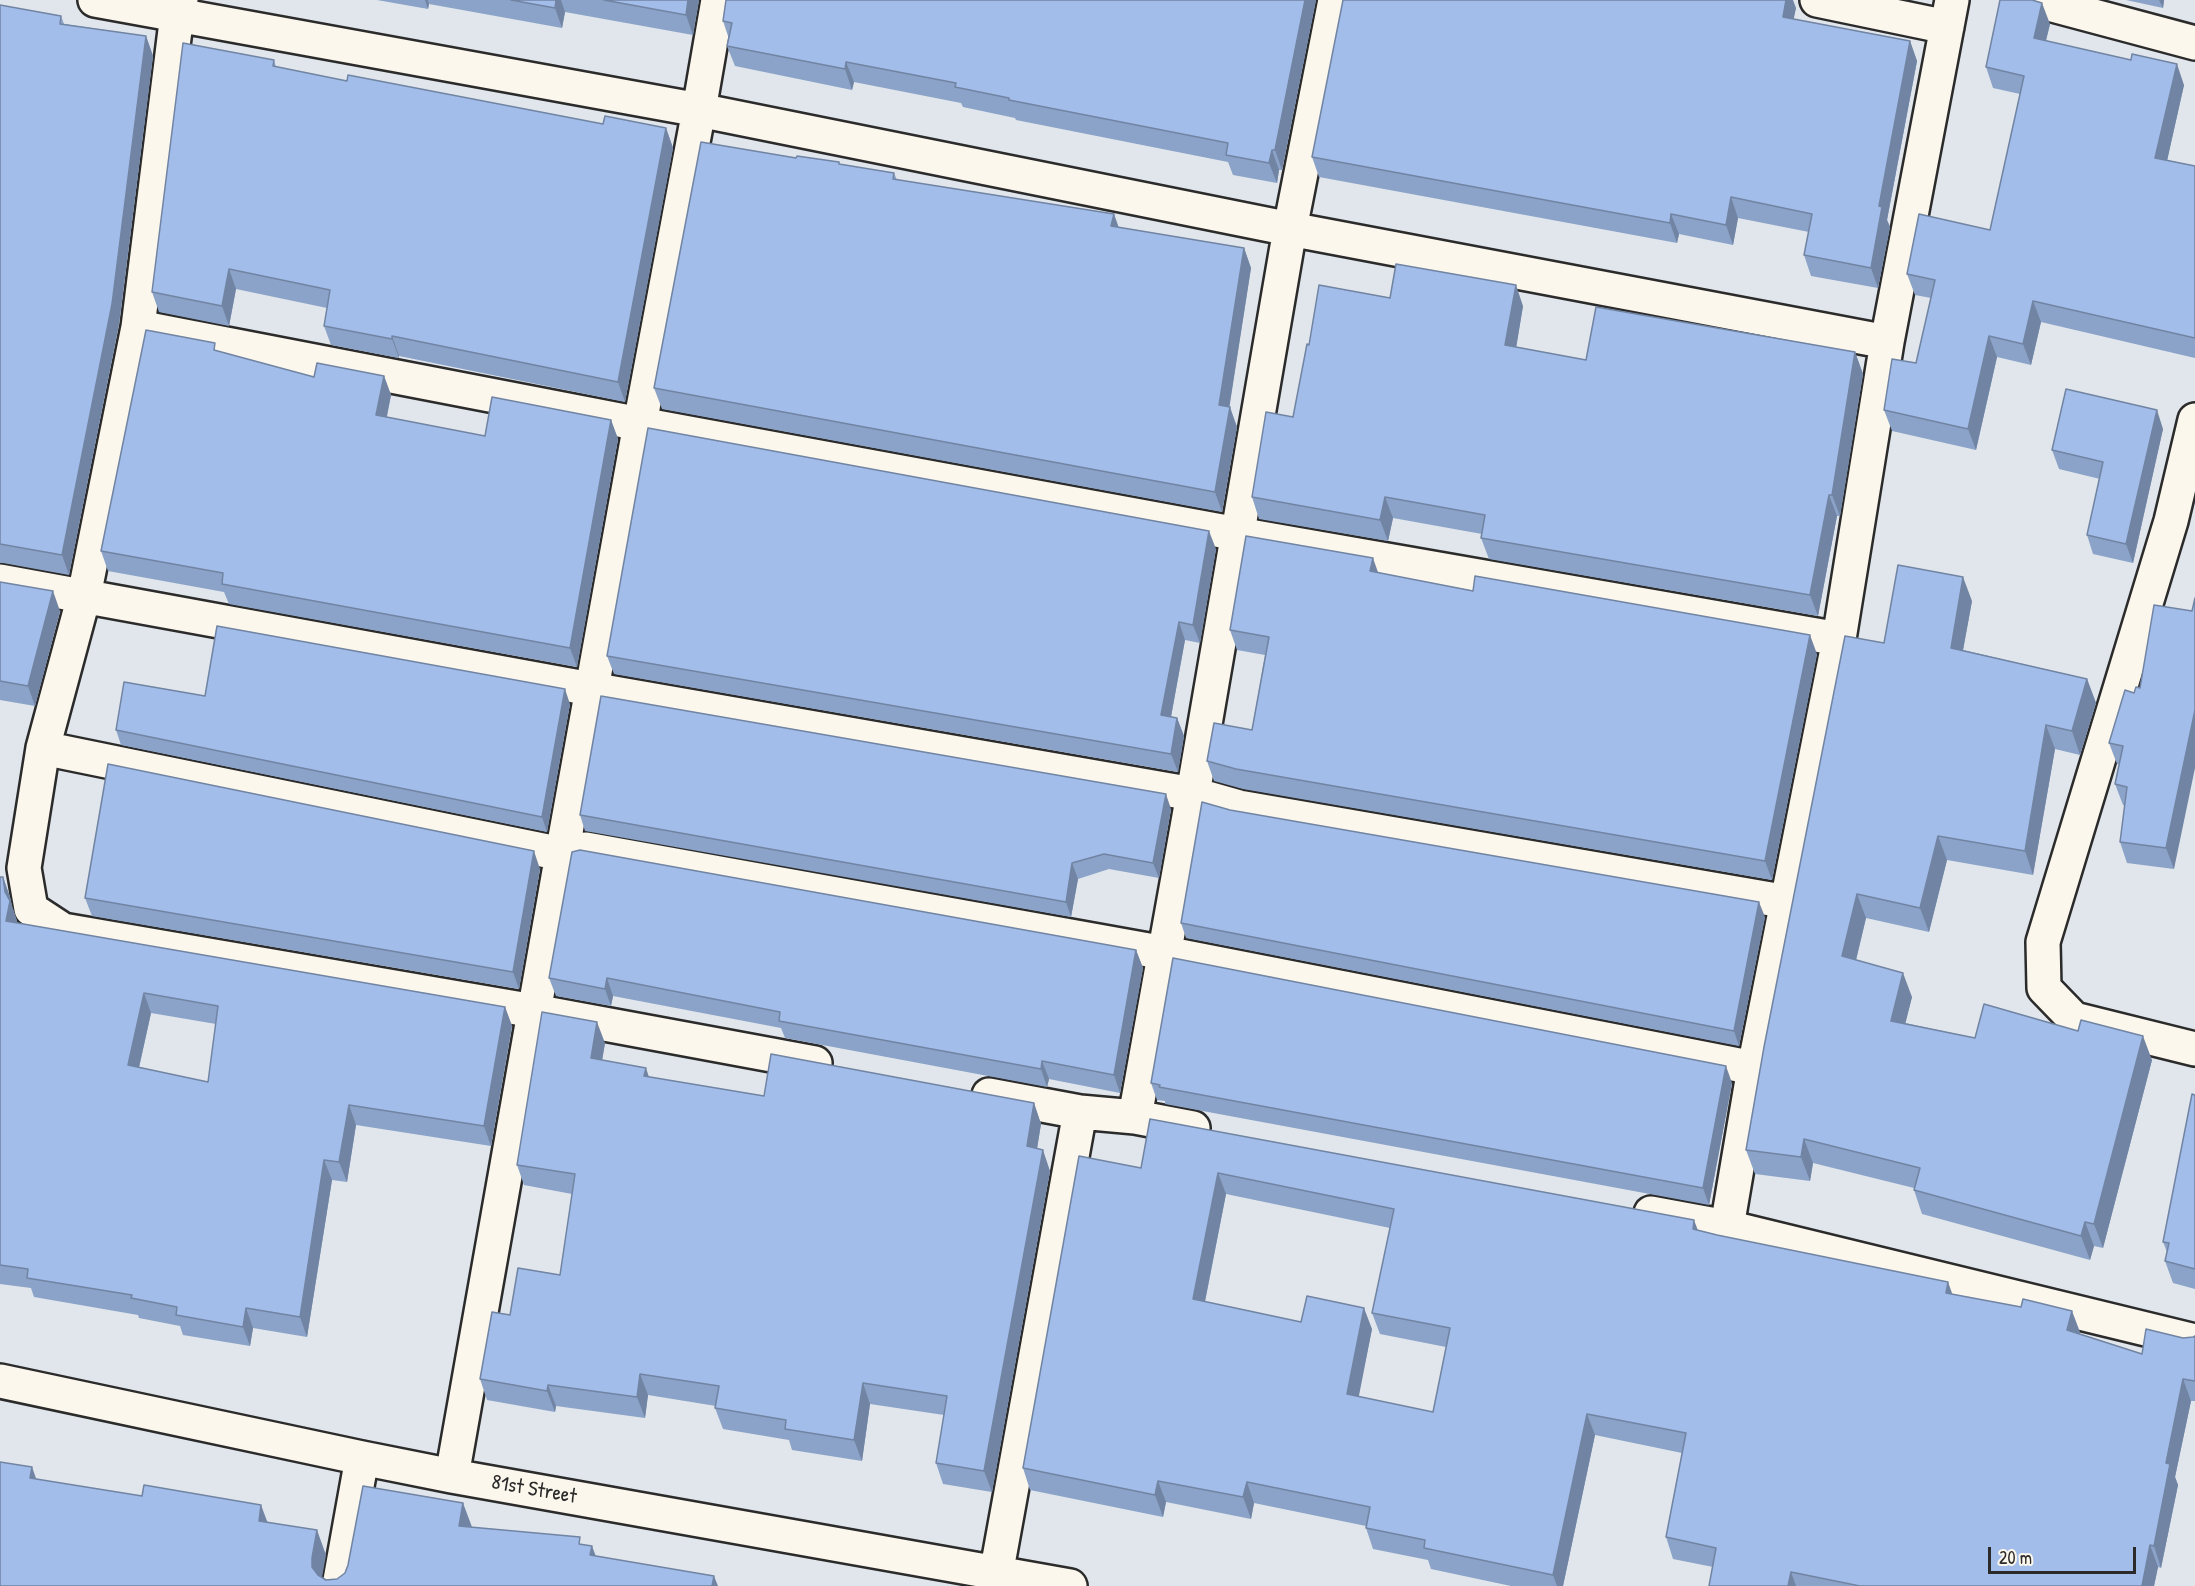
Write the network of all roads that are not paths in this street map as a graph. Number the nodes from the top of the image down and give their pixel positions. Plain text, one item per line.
1 (95, 0) edge
2 (718, 0) edge
3 (1335, 0) edge
4 (1818, 0) edge
5 (2034, 0) edge
6 (179, 7) edge
7 (1950, 13) edge
8 (2195, 43) edge
9 (699, 110) junction
10 (1290, 229) junction
11 (138, 327) junction
12 (1887, 342) junction
13 (2195, 420) edge
14 (639, 424) junction
15 (1238, 534) junction
16 (0, 581) edge
17 (84, 596) junction
18 (1839, 639) junction
19 (591, 689) junction
20 (43, 748) junction
21 (1193, 794) junction
22 (562, 854) junction
23 (1788, 902) junction
24 (1165, 952) junction
25 (534, 1011) junction
26 (2195, 1049) edge
27 (1754, 1068) junction
28 (848, 1069) edge
29 (964, 1091) edge
30 (1080, 1112) junction
31 (1136, 1117) junction
32 (1217, 1132) edge
33 (1622, 1208) edge
34 (1727, 1227) junction
35 (2195, 1341) edge
36 (0, 1381) edge
37 (362, 1458) junction
38 (452, 1476) junction
39 (995, 1580) edge
40 (339, 1586) edge
41 (1070, 1586) edge

1 - 6 street
2 - 9 street
3 - 10 street
4 - 7 street
5 - 8 street
6 - 9 street
6 - 11 street
7 - 12 street
9 - 10 street
9 - 14 street
10 - 12 street
10 - 15 street
11 - 14 street
11 - 17 street
12 - 18 street
13 - 26 street
14 - 15 street
14 - 19 street
15 - 18 street
15 - 21 street
16 - 17 street
17 - 19 street
17 - 20 street
18 - 23 street
19 - 21 street
19 - 22 street
20 - 22 street
20 - 25 street
21 - 23 street
21 - 24 street
22 - 24 street
22 - 25 street
23 - 27 street
24 - 27 street
24 - 31 street
25 - 28 street
25 - 38 street
27 - 34 street
29 - 30 street
30 - 31 street
30 - 39 street
31 - 32 street
33 - 34 street
34 - 35 street
36 - 37 street, 81st Street
37 - 38 street, 81st Street
37 - 40 street
38 - 39 street, 81st Street
39 - 41 street, 81st Street

